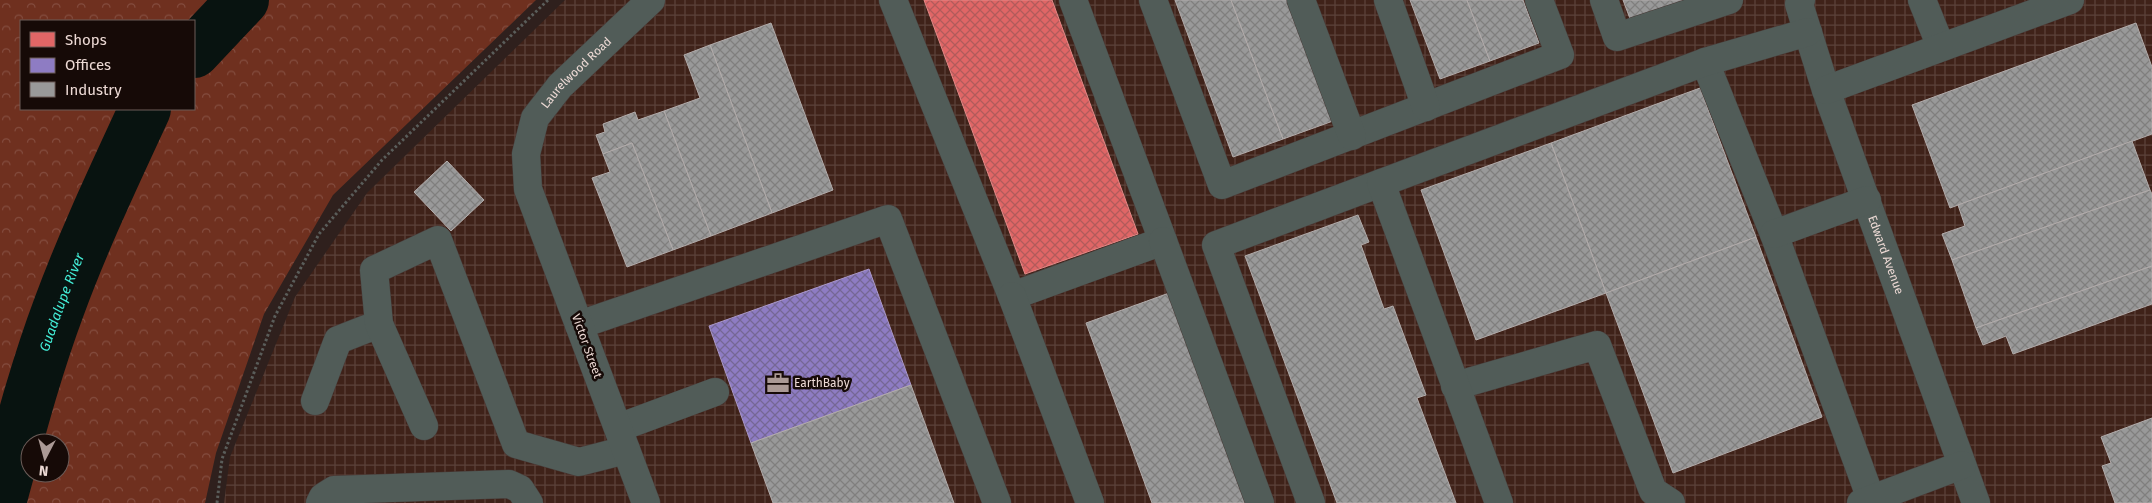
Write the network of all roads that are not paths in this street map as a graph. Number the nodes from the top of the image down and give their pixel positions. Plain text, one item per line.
1 (651, 0) edge
2 (893, 0) edge
3 (1073, 0) edge
4 (1153, 0) edge
5 (1301, 0) edge
6 (1388, 0) edge
7 (1539, 0) edge
8 (1604, 0) edge
9 (1729, 0) edge
10 (1922, 0) edge
11 (2070, 0) edge
12 (1795, 1) edge
13 (1693, 6) edge
14 (1808, 32) junction
15 (1940, 47) junction
16 (1705, 62) junction
17 (1826, 90) junction
18 (1426, 106) junction
19 (1352, 136) junction
20 (1381, 182) junction
21 (528, 189) joint
22 (1866, 200) junction
23 (1774, 234) junction
24 (1163, 242) junction
25 (1012, 296) junction
26 (379, 324) junction
27 (579, 325) junction
28 (1455, 386) junction
29 (715, 392) dead end
30 (314, 401) dead end
31 (424, 426) dead end
32 (622, 439) junction
33 (1962, 465) junction
34 (1866, 501) edge
35 (320, 503) edge
36 (529, 503) edge
37 (646, 503) edge
38 (997, 503) edge
39 (1090, 503) edge
40 (1260, 503) edge
41 (1311, 503) edge
42 (1498, 503) edge
43 (1671, 503) edge
44 (1976, 503) edge

1 - 21 street, Laurelwood Road
2 - 25 street
3 - 24 street
4 - 19 street
5 - 19 street
6 - 18 street
7 - 18 street
8 - 13 street
9 - 13 street
10 - 15 street
11 - 15 street
12 - 14 street, Edward Avenue
14 - 16 street
14 - 17 street, Edward Avenue
15 - 17 street
16 - 20 street
16 - 23 street
17 - 22 street, Edward Avenue
18 - 19 street
20 - 28 street
20 - 41 street
21 - 27 street, Victor Street
22 - 23 street
22 - 33 street, Edward Avenue
23 - 34 street
24 - 25 street
24 - 40 street
25 - 39 street
26 - 30 street
26 - 31 street
26 - 32 street
27 - 32 street, Victor Street
27 - 38 street
28 - 42 street
28 - 43 street
29 - 32 street
32 - 37 street, Victor Street
33 - 34 street
33 - 44 street, Edward Avenue
35 - 36 street

